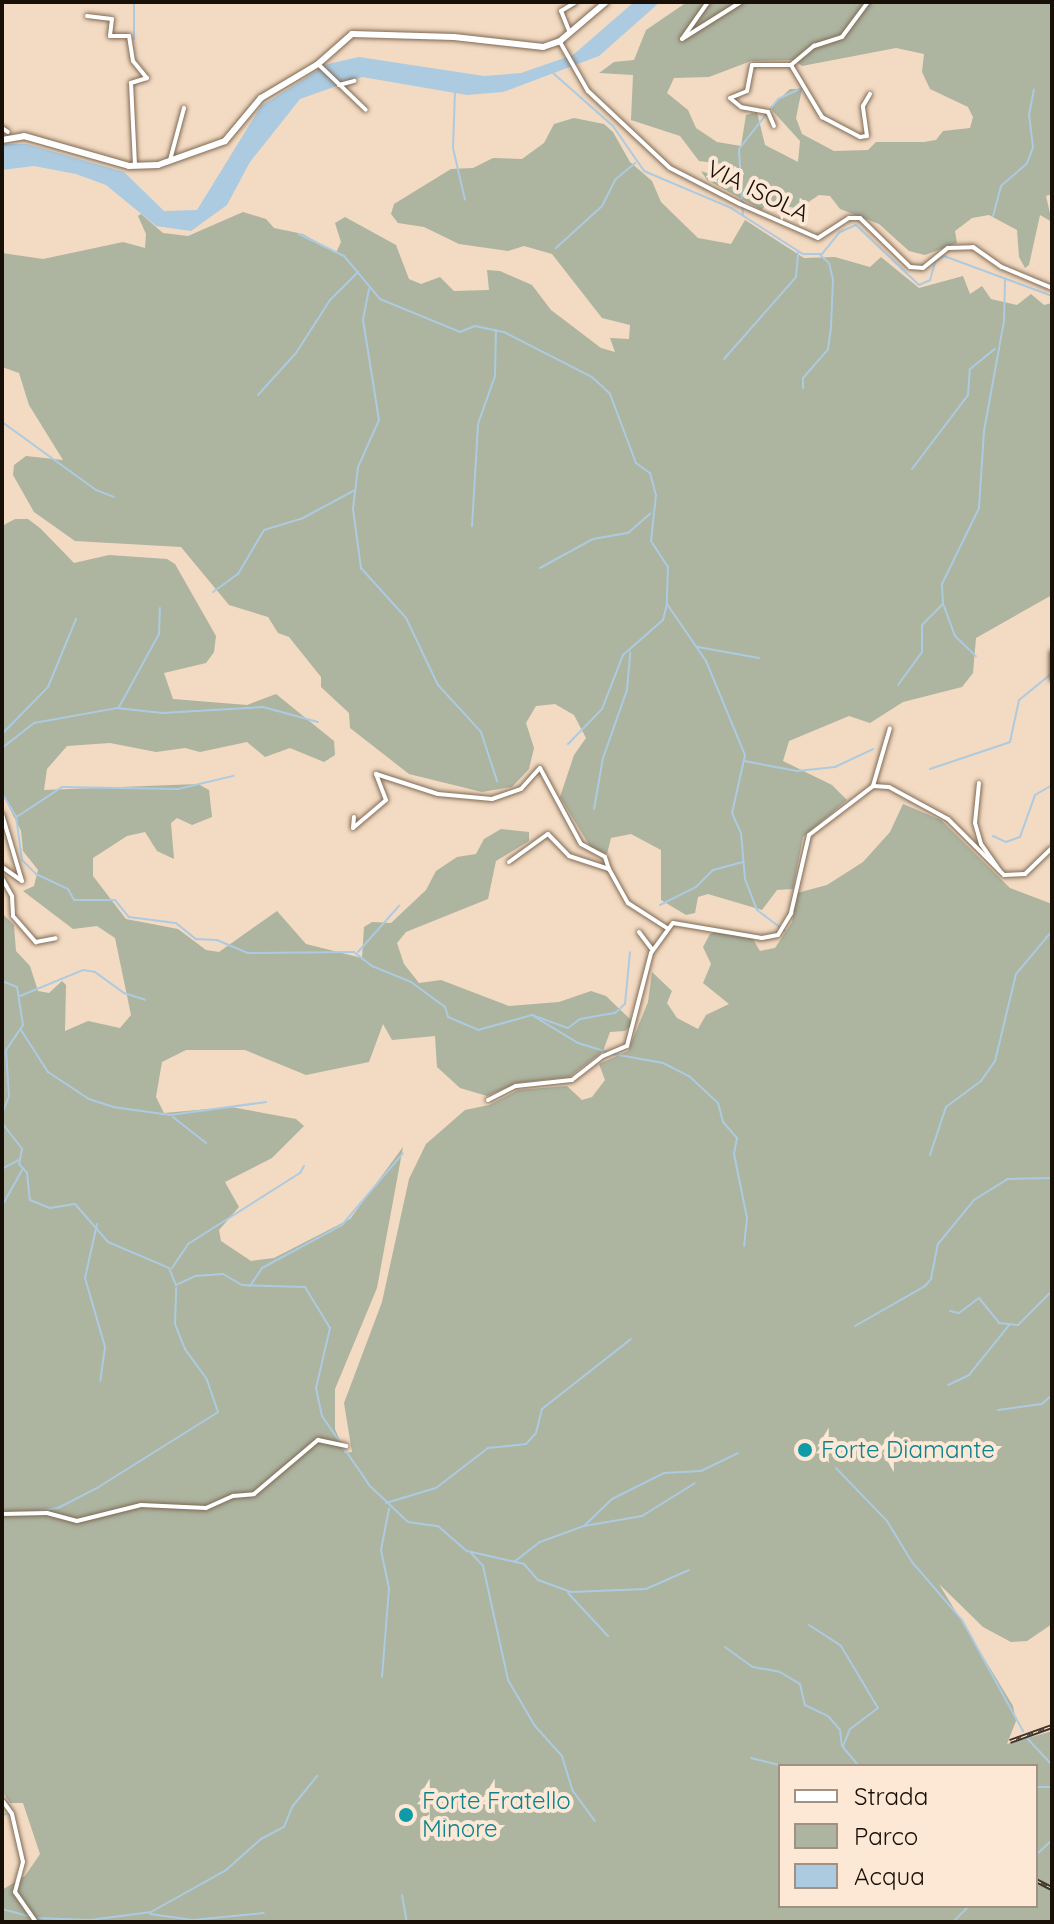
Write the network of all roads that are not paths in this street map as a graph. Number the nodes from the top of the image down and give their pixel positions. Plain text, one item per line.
1 (576, 2) edge
2 (606, 2) edge
3 (708, 2) edge
4 (741, 2) edge
5 (868, 2) edge
6 (87, 16) dead end
7 (570, 33) junction
8 (560, 41) junction
9 (318, 65) junction
10 (791, 65) junction
11 (354, 81) dead end
12 (339, 85) junction
13 (870, 94) dead end
14 (184, 108) dead end
15 (366, 110) dead end
16 (774, 126) dead end
17 (6, 135) edge
18 (169, 163) junction
19 (135, 167) junction
20 (1052, 288) edge
21 (1052, 652) edge
22 (1052, 679) edge
23 (890, 728) dead end
24 (979, 783) dead end
25 (873, 786) junction
26 (2, 814) edge
27 (354, 817) dead end
28 (1052, 848) edge
29 (509, 862) dead end
30 (2, 867) edge
31 (609, 869) junction
32 (1004, 875) junction
33 (2, 878) edge
34 (667, 928) junction
35 (639, 932) dead end
36 (56, 938) dead end
37 (653, 949) junction
38 (488, 1100) dead end
39 (346, 1446) dead end
40 (2, 1514) edge
41 (2, 1800) edge
42 (36, 1922) edge

1 - 7 street
2 - 7 main road
3 - 4 street
5 - 10 street
6 - 19 street
7 - 8 main road
8 - 9 main road
8 - 20 street, VIA ISOLA
9 - 12 street
9 - 18 main road
10 - 13 street
10 - 16 street
11 - 12 street
12 - 15 street
14 - 18 street
17 - 19 main road
18 - 19 main road
21 - 22 street
23 - 25 street
24 - 32 street
25 - 32 street
25 - 34 street
26 - 30 street
27 - 31 street
28 - 32 street
29 - 31 street
31 - 34 street
33 - 36 street
34 - 37 street
35 - 37 street
37 - 38 street
39 - 40 street
41 - 42 street

